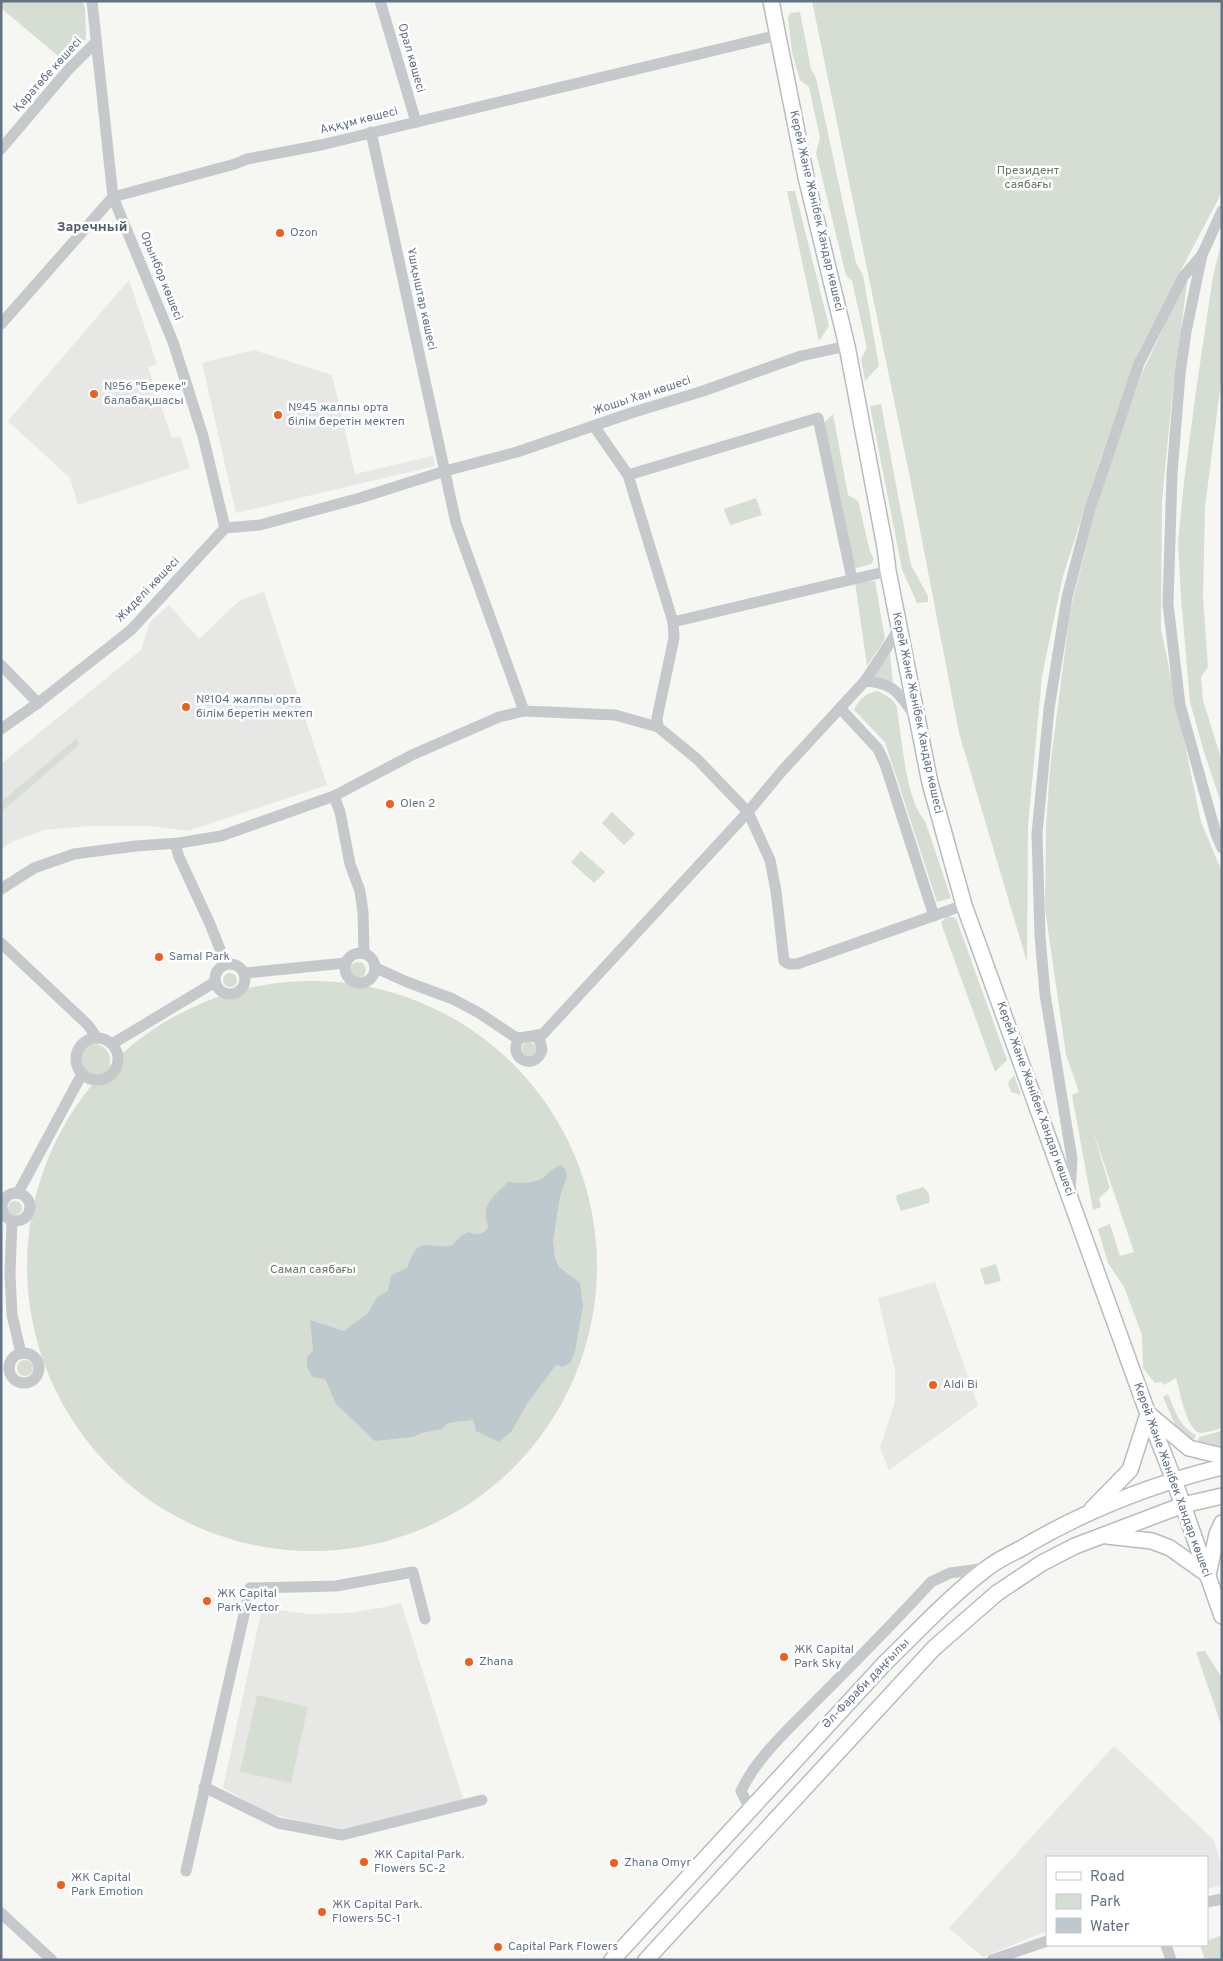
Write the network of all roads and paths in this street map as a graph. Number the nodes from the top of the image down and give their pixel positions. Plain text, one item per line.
1 (92, 1) edge
2 (380, 1) edge
3 (771, 1) edge
4 (778, 35) junction
5 (96, 42) junction
6 (416, 122) junction
7 (371, 132) junction
8 (1, 149) edge
9 (113, 197) junction
10 (1222, 211) edge
11 (1202, 255) junction
12 (1, 324) edge
13 (847, 346) junction
14 (594, 426) junction
15 (445, 471) junction
16 (628, 475) junction
17 (225, 528) junction
18 (888, 571) junction
19 (852, 579) junction
20 (673, 622) junction
21 (899, 629) junction
22 (1, 665) edge
23 (865, 681) junction
24 (38, 703) junction
25 (840, 708) junction
26 (524, 711) junction
27 (917, 718) junction
28 (658, 727) junction
29 (1, 729) edge
30 (334, 796) junction
31 (748, 812) junction
32 (179, 843) junction
33 (1222, 848) edge
34 (1, 889) edge
35 (964, 905) junction
36 (934, 916) junction
37 (1, 943) edge
38 (364, 952) junction
39 (345, 963) junction
40 (226, 964) junction
41 (376, 968) junction
42 (245, 973) junction
43 (215, 982) junction
44 (535, 1036) junction
45 (97, 1038) junction
46 (520, 1038) junction
47 (112, 1044) junction
48 (82, 1074) junction
49 (18, 1193) junction
50 (1070, 1197) junction
51 (12, 1221) junction
52 (21, 1353) junction
53 (5, 1373) edge
54 (1148, 1414) junction
55 (1222, 1456) edge
56 (1222, 1466) edge
57 (1174, 1480) junction
58 (1222, 1496) edge
59 (1183, 1505) junction
60 (1089, 1513) junction
61 (1222, 1522) edge
62 (1103, 1536) junction
63 (987, 1568) junction
64 (1208, 1575) junction
65 (1222, 1616) edge
66 (425, 1619) dead end
67 (795, 1760) junction
68 (814, 1778) junction
69 (204, 1787) junction
70 (482, 1800) dead end
71 (750, 1808) junction
72 (186, 1871) dead end
73 (1222, 1899) edge
74 (1208, 1902) edge
75 (1, 1913) edge
76 (1046, 1941) edge
77 (1166, 1946) edge
78 (52, 1960) edge
79 (612, 1960) edge
80 (646, 1960) edge
81 (992, 1960) edge
82 (1171, 1960) edge

1 - 5 street, Орынбор көшесі
2 - 6 street, Орал көшесі
3 - 4 main road, Керей Және Жәнібек Хандар көшесі
4 - 6 street, Аққұм көшесі
4 - 13 main road, Керей Және Жәнібек Хандар көшесі
5 - 8 street, Қаратөбе көшесі
5 - 9 street, Орынбор көшесі
6 - 7 street, Аққұм көшесі
7 - 9 street, Аққұм көшесі
7 - 15 street, Ұшқыштар көшесі
9 - 12 street
9 - 17 street, Орынбор көшесі
10 - 11 street
11 - 33 street
11 - 50 street
13 - 14 street, Жошы Хан көшесі
13 - 18 main road, Керей Және Жәнібек Хандар көшесі
14 - 15 street, Жошы Хан көшесі
14 - 16 street
15 - 17 street, Жошы Хан көшесі
15 - 26 street, Ұшқыштар көшесі
16 - 19 street
16 - 20 street
17 - 24 street, Жиделі көшесі
18 - 19 street
18 - 21 main road, Керей Және Жәнібек Хандар көшесі
19 - 20 street
20 - 28 street
21 - 23 street
21 - 27 main road, Керей Және Жәнібек Хандар көшесі
22 - 24 street
23 - 25 street
23 - 27 street
24 - 29 street, Жиделі көшесі
25 - 31 street
25 - 36 street
26 - 28 street
26 - 30 street
27 - 35 main road, Керей Және Жәнібек Хандар көшесі
28 - 31 street
30 - 32 street
30 - 38 street
31 - 36 street
31 - 44 street
32 - 34 street
32 - 40 street
35 - 36 street
35 - 50 main road, Керей Және Жәнібек Хандар көшесі
37 - 45 street
38 - 39 street
38 - 41 street
39 - 41 street
39 - 42 street
40 - 42 street
40 - 43 street
41 - 46 street
42 - 43 street
43 - 47 street
44 - 46 street
44 - 46 street
45 - 47 street
45 - 48 street
47 - 48 street
48 - 49 street
49 - 51 street
49 - 51 street
50 - 54 main road, Керей Және Жәнібек Хандар көшесі
51 - 52 street
52 - 53 street
52 - 53 street
54 - 55 main road
54 - 57 main road, Керей Және Жәнібек Хандар көшесі
54 - 60 main road
56 - 57 main road, Әл-Фараби даңғылы
57 - 59 main road, Керей Және Жәнібек Хандар көшесі
57 - 60 main road, Әл-Фараби даңғылы
58 - 59 main road, Әл-Фараби даңғылы
59 - 62 main road, Әл-Фараби даңғылы
59 - 64 main road, Керей Және Жәнібек Хандар көшесі
60 - 63 main road, Әл-Фараби даңғылы
61 - 64 main road
62 - 64 main road
62 - 68 main road, Әл-Фараби даңғылы
63 - 67 main road, Әл-Фараби даңғылы
63 - 71 street
64 - 65 main road, Керей Және Жәнібек Хандар көшесі
66 - 69 street
67 - 68 main road
67 - 71 main road, Әл-Фараби даңғылы
68 - 80 main road, Әл-Фараби даңғылы
69 - 70 street
69 - 72 street
71 - 79 main road, Әл-Фараби даңғылы
73 - 74 street
75 - 78 street
76 - 81 street
77 - 82 street

